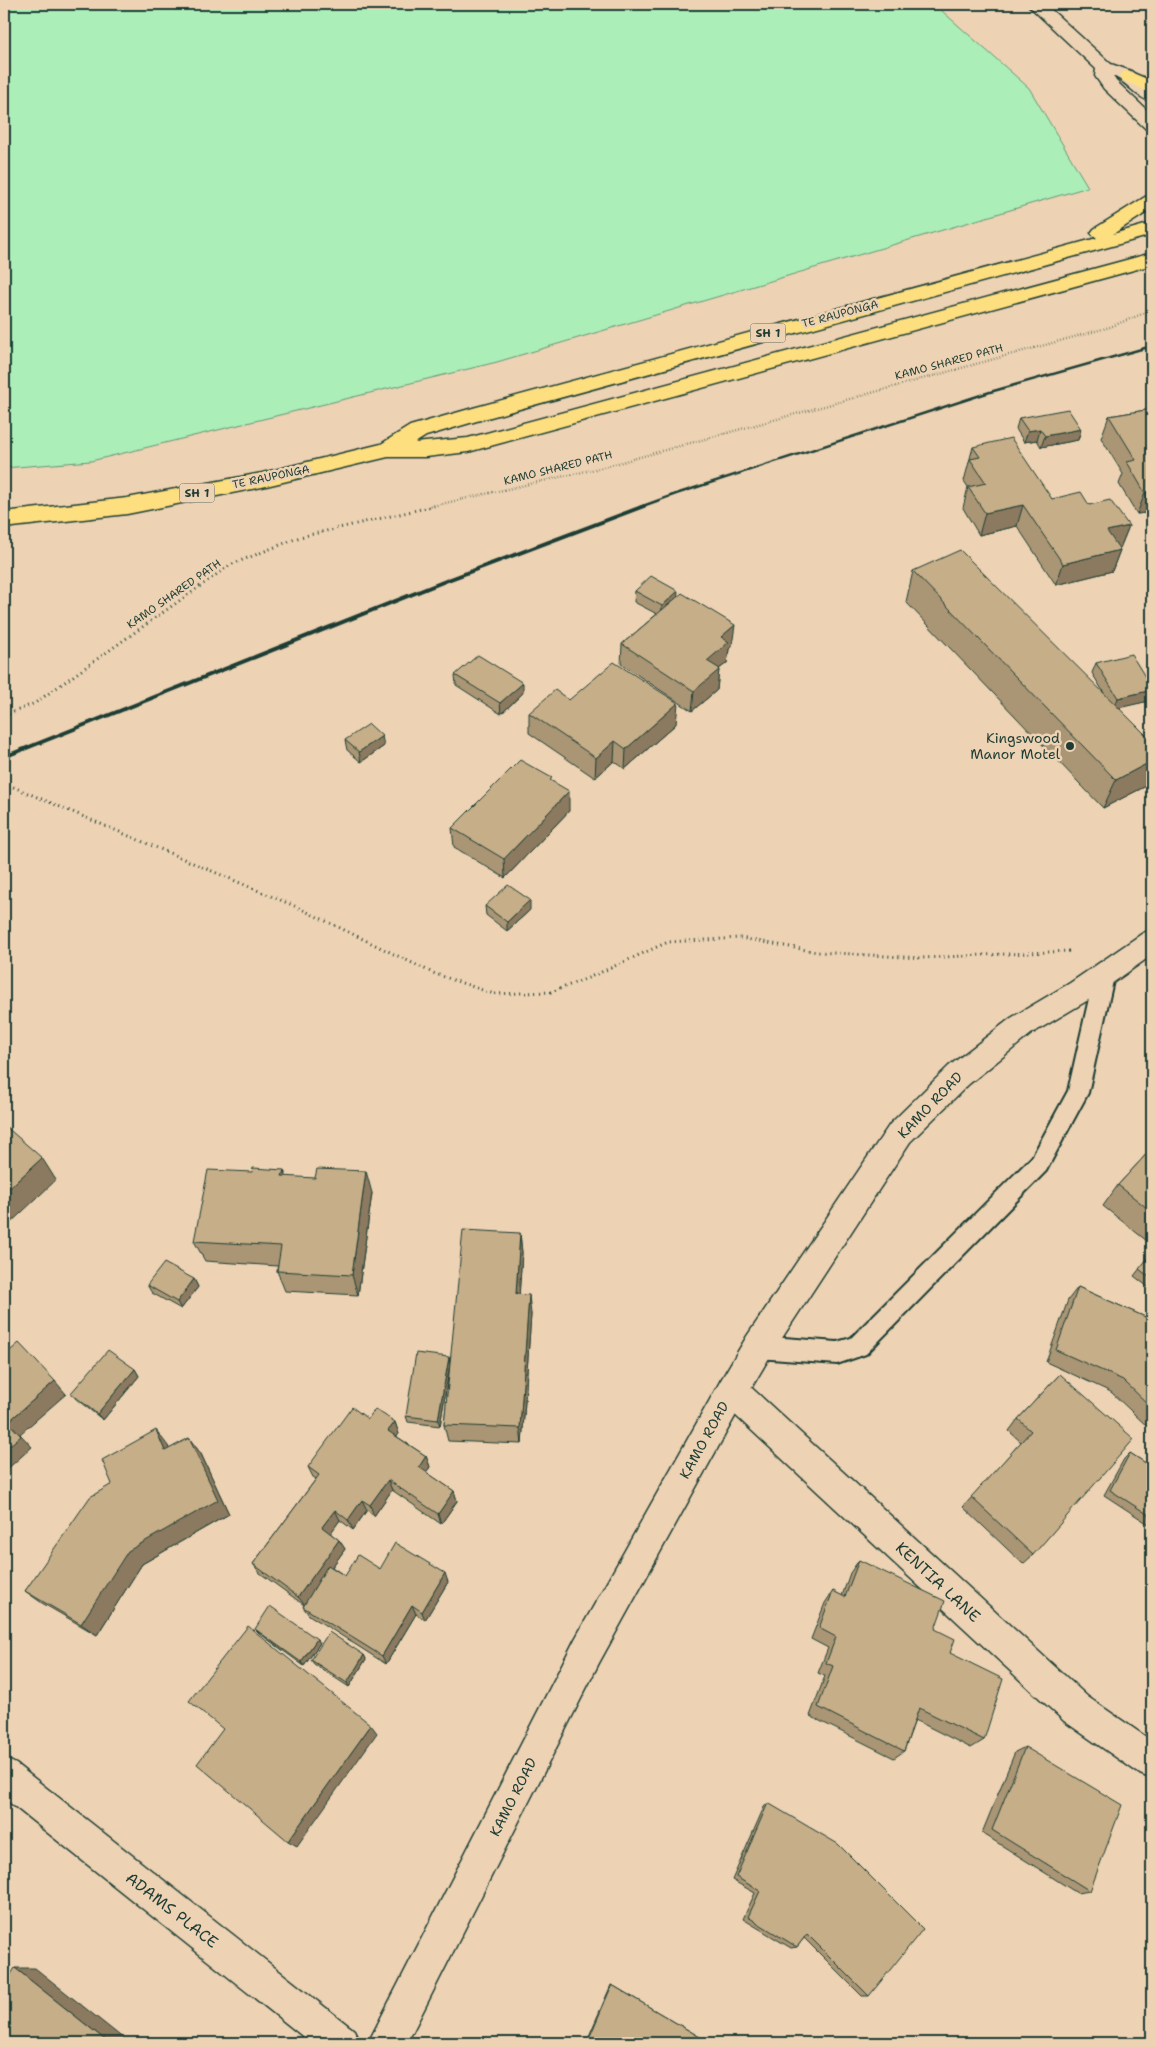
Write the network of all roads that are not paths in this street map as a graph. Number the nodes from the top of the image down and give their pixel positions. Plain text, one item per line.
1 (1035, 4) edge
2 (1105, 68) junction
3 (1128, 76) junction
4 (1152, 88) edge
5 (1152, 97) edge
6 (1152, 125) edge
7 (1152, 201) edge
8 (1152, 229) edge
9 (1067, 251) junction
10 (1152, 259) edge
11 (388, 450) junction
12 (4, 520) edge
13 (1152, 941) edge
14 (1105, 972) junction
15 (758, 1347) junction
16 (732, 1391) junction
17 (1152, 1762) edge
18 (4, 1776) edge
19 (341, 2043) edge
20 (387, 2043) edge

1 - 2 main road
2 - 3 main road
2 - 6 main road
3 - 4 highway
3 - 5 main road
7 - 9 highway
8 - 9 highway, TE RAUPONGA / SH 1
9 - 11 highway, TE RAUPONGA / SH 1
10 - 11 highway, TE RAUPONGA / SH 1
11 - 12 highway, TE RAUPONGA / SH 1
13 - 14 main road, KAMO ROAD
14 - 15 main road, KAMO ROAD
14 - 15 lane
15 - 16 main road, KAMO ROAD
16 - 17 main road, KENTIA LANE
16 - 20 main road, KAMO ROAD
18 - 19 main road, ADAMS PLACE

